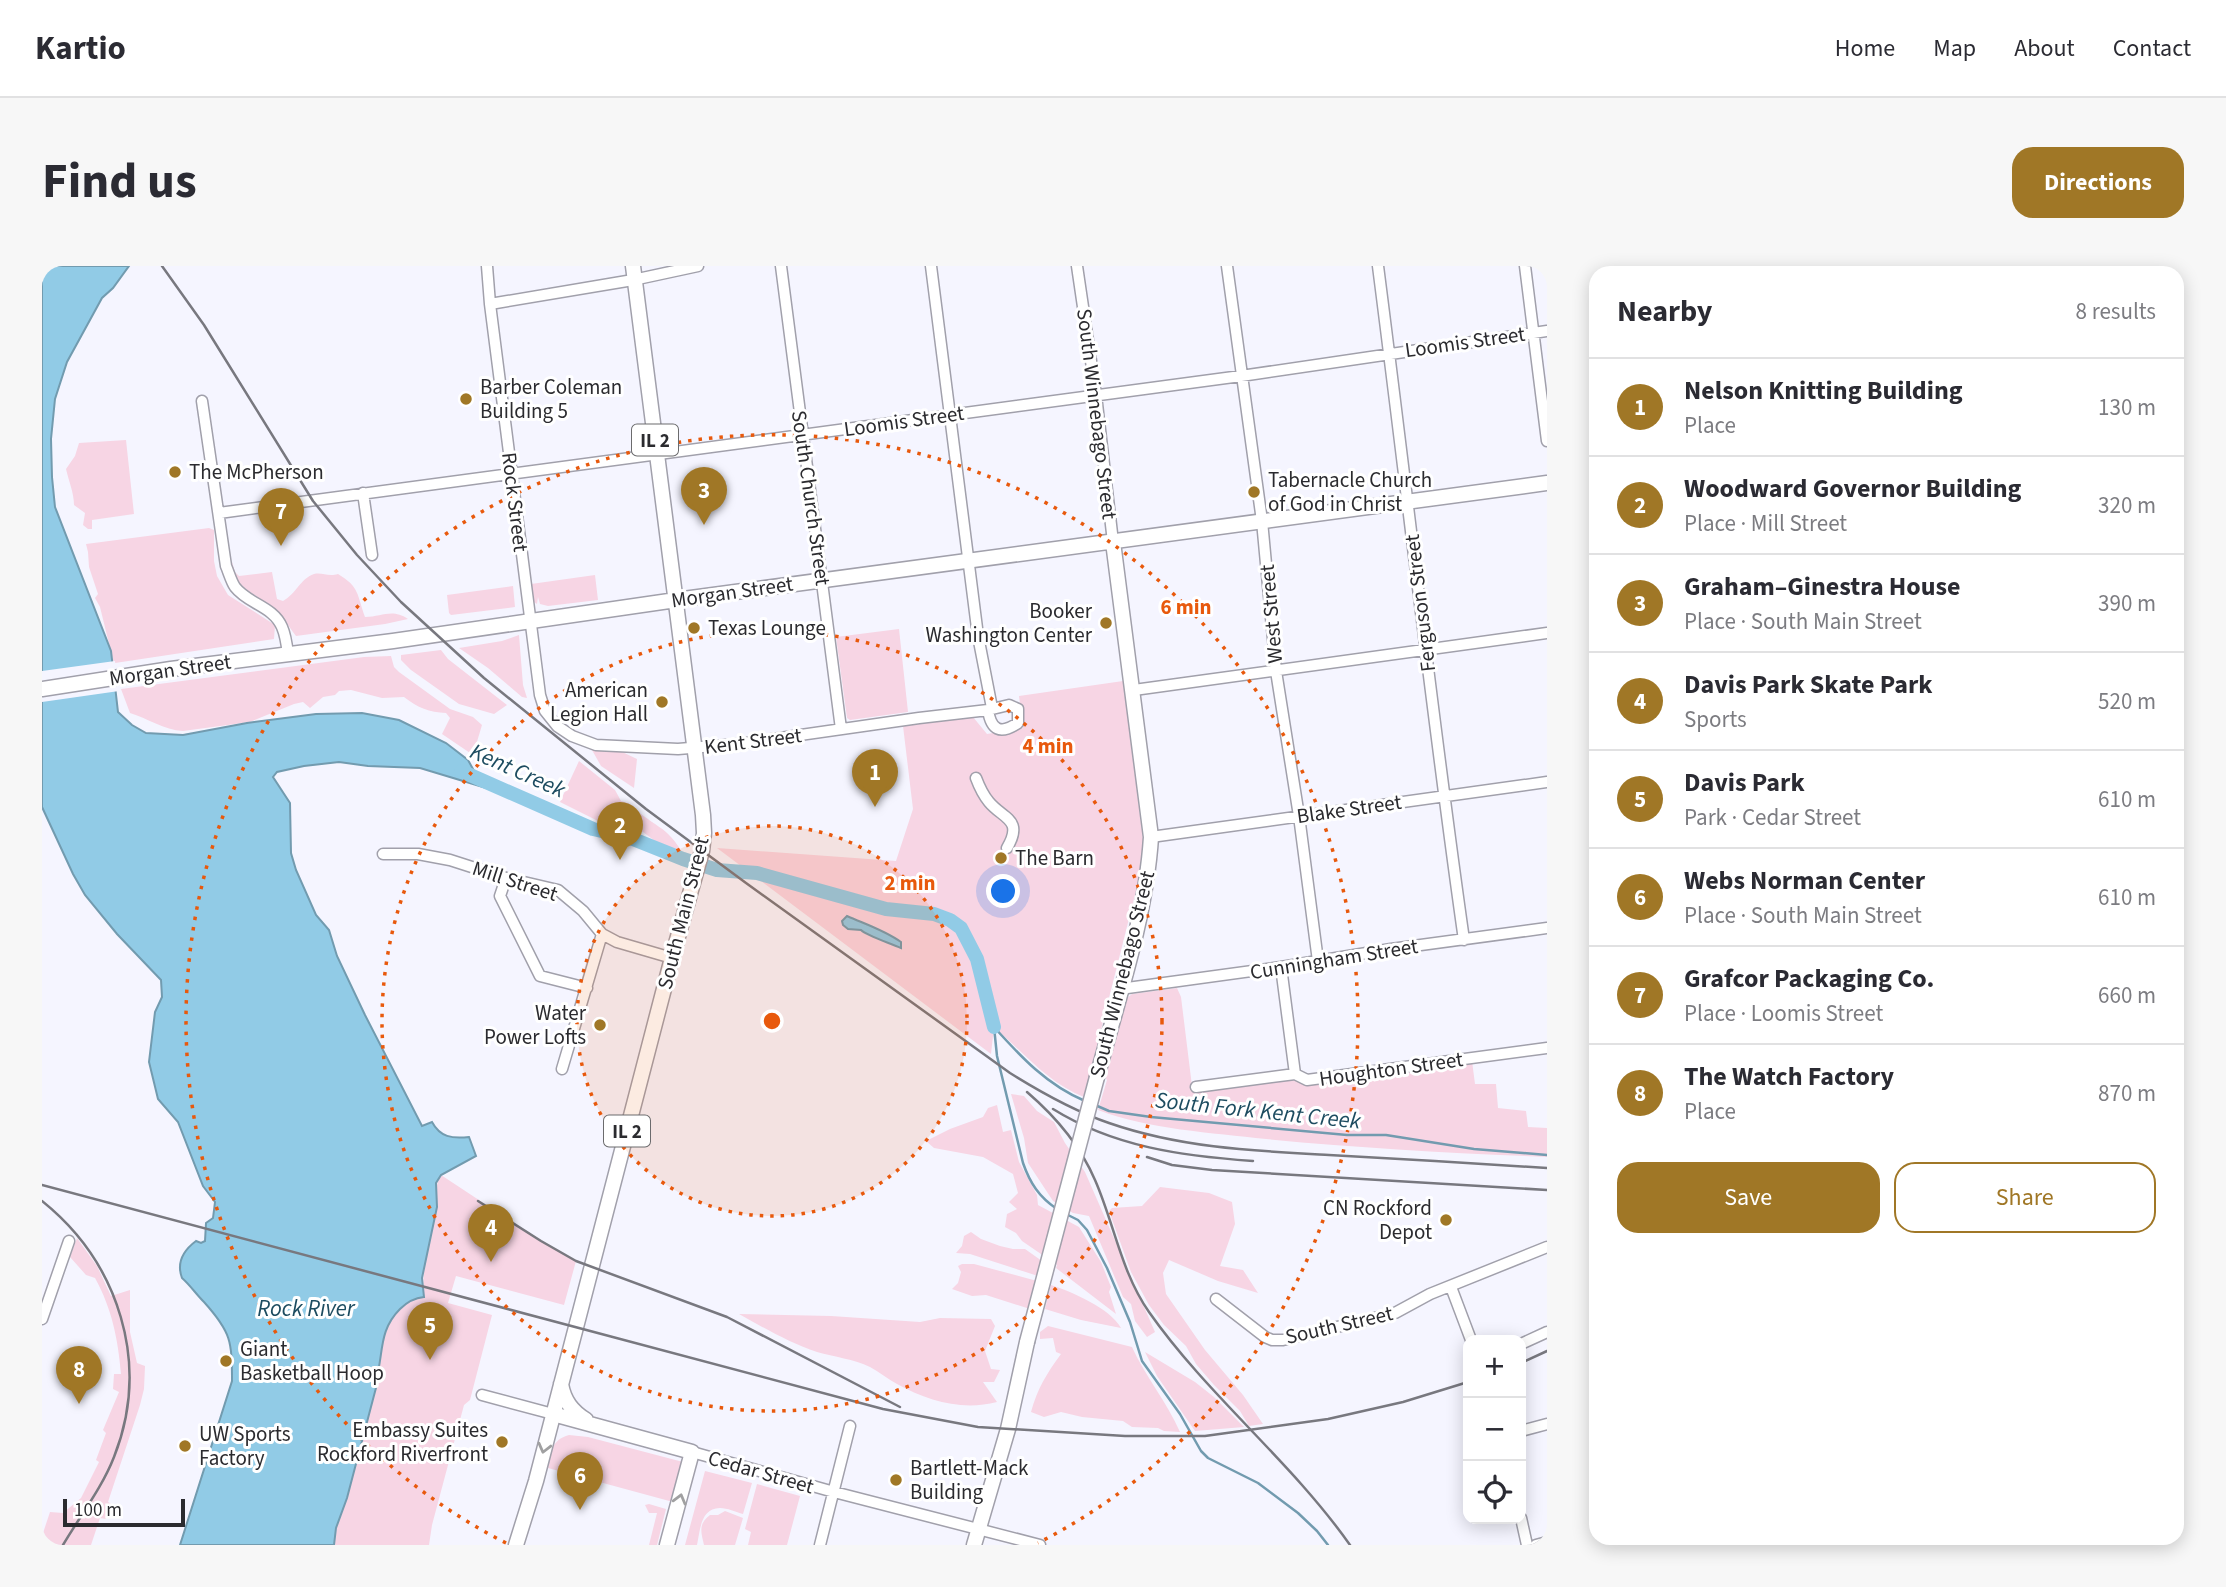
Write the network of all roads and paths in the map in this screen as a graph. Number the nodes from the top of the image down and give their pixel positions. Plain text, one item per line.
1 (487, 266) edge
2 (698, 266) edge
3 (782, 266) edge
4 (931, 266) edge
5 (1077, 266) edge
6 (1227, 266) edge
7 (1378, 266) edge
8 (1525, 266) edge
9 (633, 273) edge
10 (490, 304) junction
11 (1547, 331) edge
12 (1533, 332) junction
13 (1389, 353) junction
14 (1241, 376) junction
15 (1096, 395) junction
16 (202, 401) dead end
17 (949, 415) junction
18 (803, 435) junction
19 (1547, 441) edge
20 (657, 455) junction
21 (511, 474) junction
22 (1547, 482) edge
23 (363, 494) junction
24 (1408, 500) junction
25 (219, 513) junction
26 (1262, 522) junction
27 (1113, 542) junction
28 (372, 555) dead end
29 (969, 561) junction
30 (822, 580) junction
31 (676, 600) junction
32 (530, 621) junction
33 (1547, 633) edge
34 (1425, 650) junction
35 (288, 655) junction
36 (1276, 671) junction
37 (42, 689) edge
38 (1134, 690) junction
39 (540, 695) joint
40 (841, 729) junction
41 (695, 748) junction
42 (976, 778) dead end
43 (1547, 782) edge
44 (1444, 796) junction
45 (1298, 816) junction
46 (1151, 837) junction
47 (1007, 848) dead end
48 (383, 854) dead end
49 (506, 878) junction
50 (1547, 928) edge
51 (602, 934) junction
52 (1464, 940) junction
53 (672, 958) junction
54 (1318, 961) junction
55 (1281, 967) junction
56 (587, 988) junction
57 (1120, 989) junction
58 (1547, 1048) edge
59 (562, 1069) dead end
60 (1295, 1074) junction
61 (1196, 1087) dead end
62 (69, 1241) dead end
63 (1547, 1248) edge
64 (1451, 1287) junction
65 (1216, 1299) dead end
66 (42, 1319) edge
67 (1547, 1332) edge
68 (1469, 1335) edge
69 (1526, 1342) edge
70 (561, 1383) junction
71 (482, 1395) dead end
72 (553, 1414) junction
73 (1547, 1424) edge
74 (594, 1425) junction
75 (850, 1426) dead end
76 (1526, 1430) edge
77 (692, 1452) junction
78 (835, 1492) junction
79 (1522, 1524) edge
80 (978, 1530) junction
81 (1547, 1542) edge
82 (516, 1545) edge
83 (667, 1545) edge
84 (820, 1545) edge
85 (974, 1545) edge
86 (1040, 1545) edge
87 (1527, 1545) edge
88 (1536, 1545) edge

1 - 10 street, Rock Street
2 - 9 street
3 - 18 street, South Church Street
4 - 17 street
5 - 15 street, South Winnebago Street
6 - 14 street, West Street
7 - 13 street, Ferguson Street
8 - 12 street
9 - 10 street
9 - 20 main road, South Main Street / IL 2
10 - 21 street, Rock Street
11 - 12 street, Loomis Street
12 - 13 street, Loomis Street
12 - 19 street
13 - 14 street, Loomis Street
13 - 24 street, Ferguson Street
14 - 15 street, Loomis Street
14 - 26 street, West Street
15 - 17 street, Loomis Street
15 - 27 street, South Winnebago Street
16 - 25 street
17 - 18 street, Loomis Street
17 - 29 street
18 - 20 street, Loomis Street
18 - 30 street, South Church Street
20 - 21 street, Loomis Street
20 - 31 main road, South Main Street / IL 2
21 - 23 street, Loomis Street
21 - 32 street, Rock Street
22 - 24 main road, Morgan Street
23 - 25 street, Loomis Street
23 - 28 street
24 - 26 main road, Morgan Street
24 - 34 street, Ferguson Street
25 - 35 street
26 - 27 main road, Morgan Street
26 - 36 street, West Street
27 - 29 main road, Morgan Street
27 - 38 main road, South Winnebago Street
29 - 30 main road, Morgan Street
29 - 40 street, Kent Street
30 - 31 main road, Morgan Street
30 - 40 street, South Church Street
31 - 32 main road, Morgan Street
31 - 41 main road, South Main Street / IL 2
32 - 35 main road, Morgan Street
32 - 39 street, Rock Street
33 - 34 street
34 - 36 street
34 - 44 street, Ferguson Street
35 - 37 main road, Morgan Street
36 - 38 street
36 - 45 street, West Street
38 - 46 main road, South Winnebago Street
39 - 41 street, Kent Street
40 - 41 street, Kent Street
41 - 53 main road, South Main Street / IL 2
42 - 47 street
43 - 44 street, Blake Street
44 - 45 street, Blake Street
44 - 52 street, Ferguson Street
45 - 46 street, Blake Street
45 - 54 street, West Street
46 - 57 main road, South Winnebago Street
48 - 49 street, Mill Street
49 - 51 street, Mill Street
49 - 56 street
50 - 52 street, Cunningham Street
51 - 53 street, Mill Street
51 - 56 street
52 - 54 street, Cunningham Street
53 - 70 main road, South Main Street / IL 2
54 - 55 street, Cunningham Street
55 - 57 street, Cunningham Street
55 - 60 street
56 - 59 street
57 - 80 main road, South Winnebago Street, bridge
58 - 60 street, Houghton Street
60 - 61 street, Houghton Street
62 - 66 street
63 - 64 street, South Street
64 - 65 street, South Street
64 - 68 street
67 - 69 street
70 - 72 main road, South Main Street / IL 2
70 - 74 main road
71 - 72 street, Cedar Street
72 - 74 main road, Cedar Street
72 -> 82 main road, South Main Street / IL 2
73 - 76 street
74 - 77 main road, Cedar Street
75 - 78 street
77 - 78 street, Cedar Street
83 -> 77 main road
78 - 80 street, Cedar Street
78 - 84 street
79 - 87 street
80 - 85 main road, South Winnebago Street
80 - 86 street, Cedar Street
81 - 88 street

